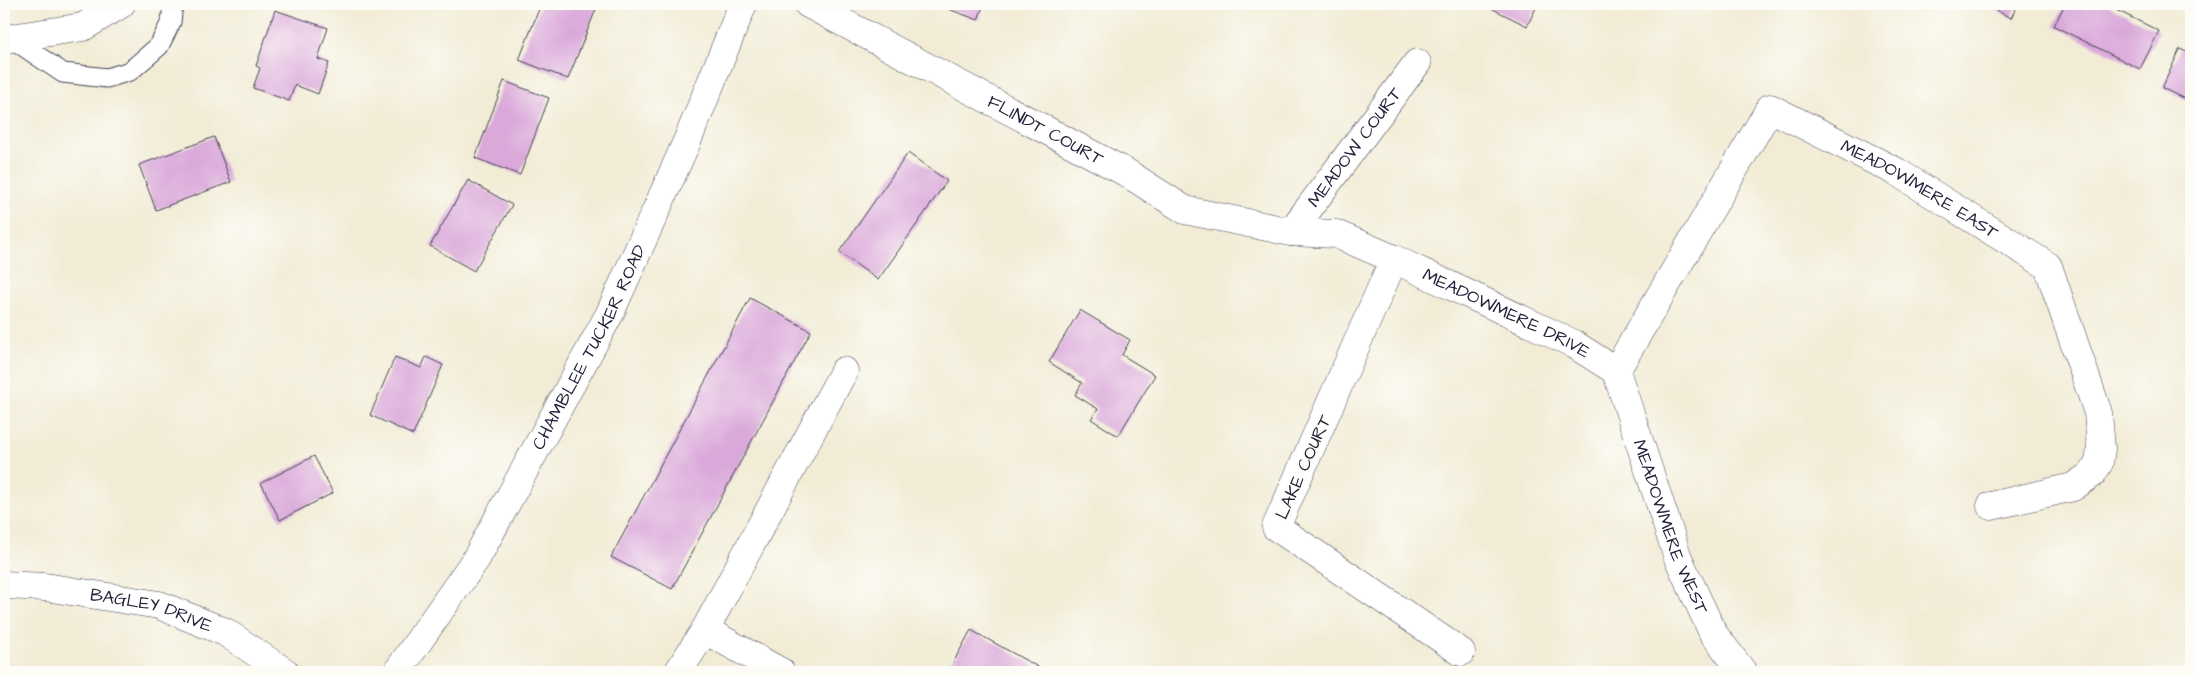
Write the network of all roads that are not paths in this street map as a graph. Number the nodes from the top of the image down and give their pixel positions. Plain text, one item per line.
1 (121, 4) edge
2 (173, 4) edge
3 (743, 4) edge
4 (808, 4) edge
5 (8, 37) edge
6 (1418, 63) dead end
7 (1291, 232) junction
8 (1394, 259) junction
9 (844, 370) dead end
10 (1616, 371) junction
11 (1991, 506) dead end
12 (4, 585) edge
13 (705, 630) junction
14 (1462, 652) dead end
15 (285, 672) edge
16 (396, 672) edge
17 (678, 672) edge
18 (781, 672) edge
19 (1743, 672) edge

1 - 5 street
2 - 5 lane
3 - 16 street, CHAMBLEE TUCKER ROAD
4 - 7 street, FLINDT COURT
6 - 7 street, MEADOW COURT
7 - 8 street, FLINDT COURT
8 - 10 street, MEADOWMERE DRIVE
8 - 14 street, LAKE COURT
9 - 13 street
10 - 11 street, MEADOWMERE EAST
10 - 19 street, MEADOWMERE WEST
12 - 15 street, BAGLEY DRIVE
13 - 17 street
13 - 18 street

